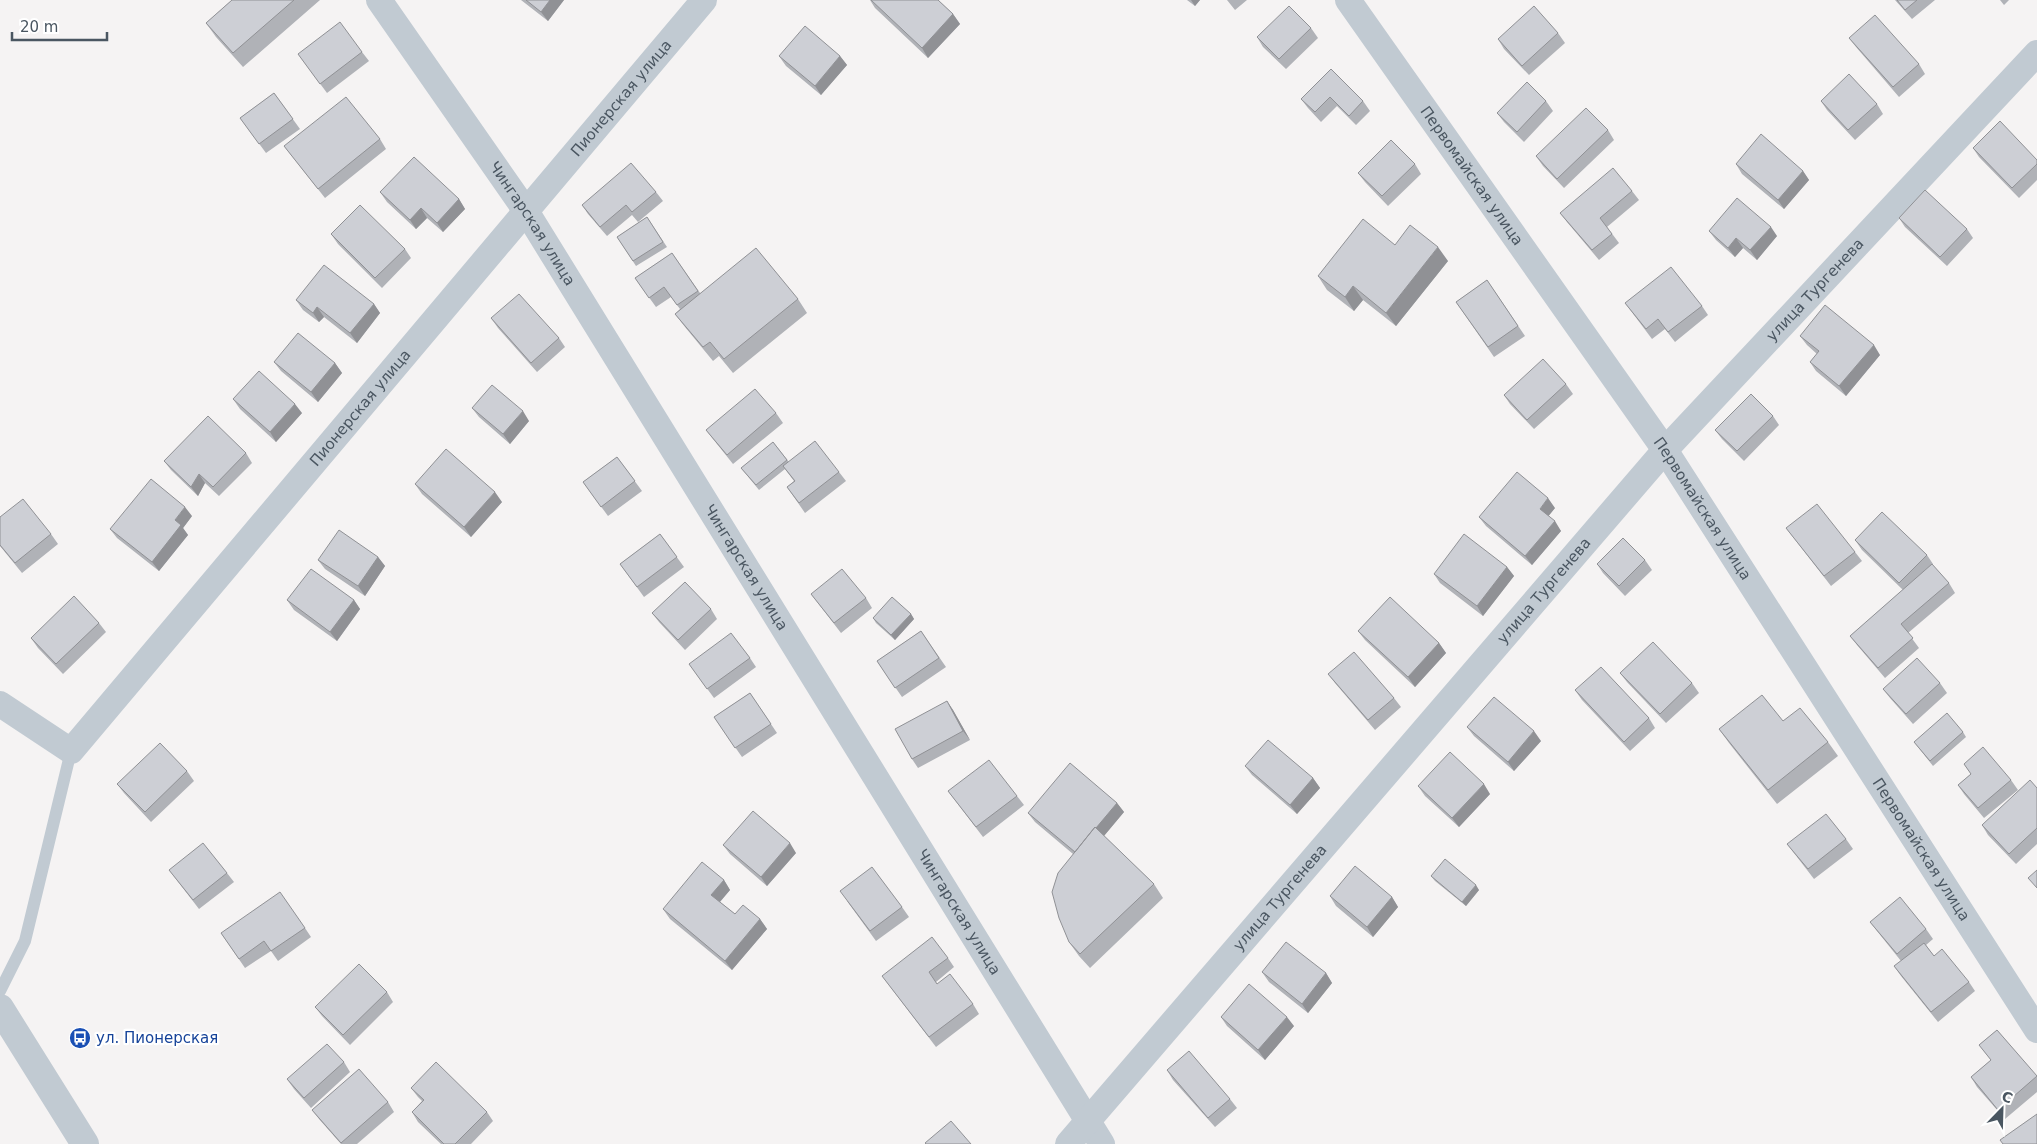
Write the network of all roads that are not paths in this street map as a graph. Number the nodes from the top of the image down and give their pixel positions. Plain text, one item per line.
1 (379, 0) edge
2 (704, 0) edge
3 (1348, 0) edge
4 (2037, 53) edge
5 (526, 212) junction
6 (1665, 450) junction
7 (0, 704) edge
8 (71, 751) junction
9 (0, 991) edge
10 (0, 1008) edge
11 (2037, 1030) edge
12 (1088, 1121) junction
13 (85, 1144) edge
14 (1068, 1144) edge
15 (1102, 1144) edge

1 - 5 street, Чингарская улица
2 - 5 street, Пионерская улица
3 - 6 street, Первомайская улица
4 - 6 street, улица Тургенева
5 - 8 street, Пионерская улица
5 - 12 street, Чингарская улица
6 - 11 street, Первомайская улица
6 - 12 street, улица Тургенева
7 - 8 street
8 - 9 lane
10 - 13 street
12 - 14 street, улица Тургенева
12 - 15 street, Чингарская улица

